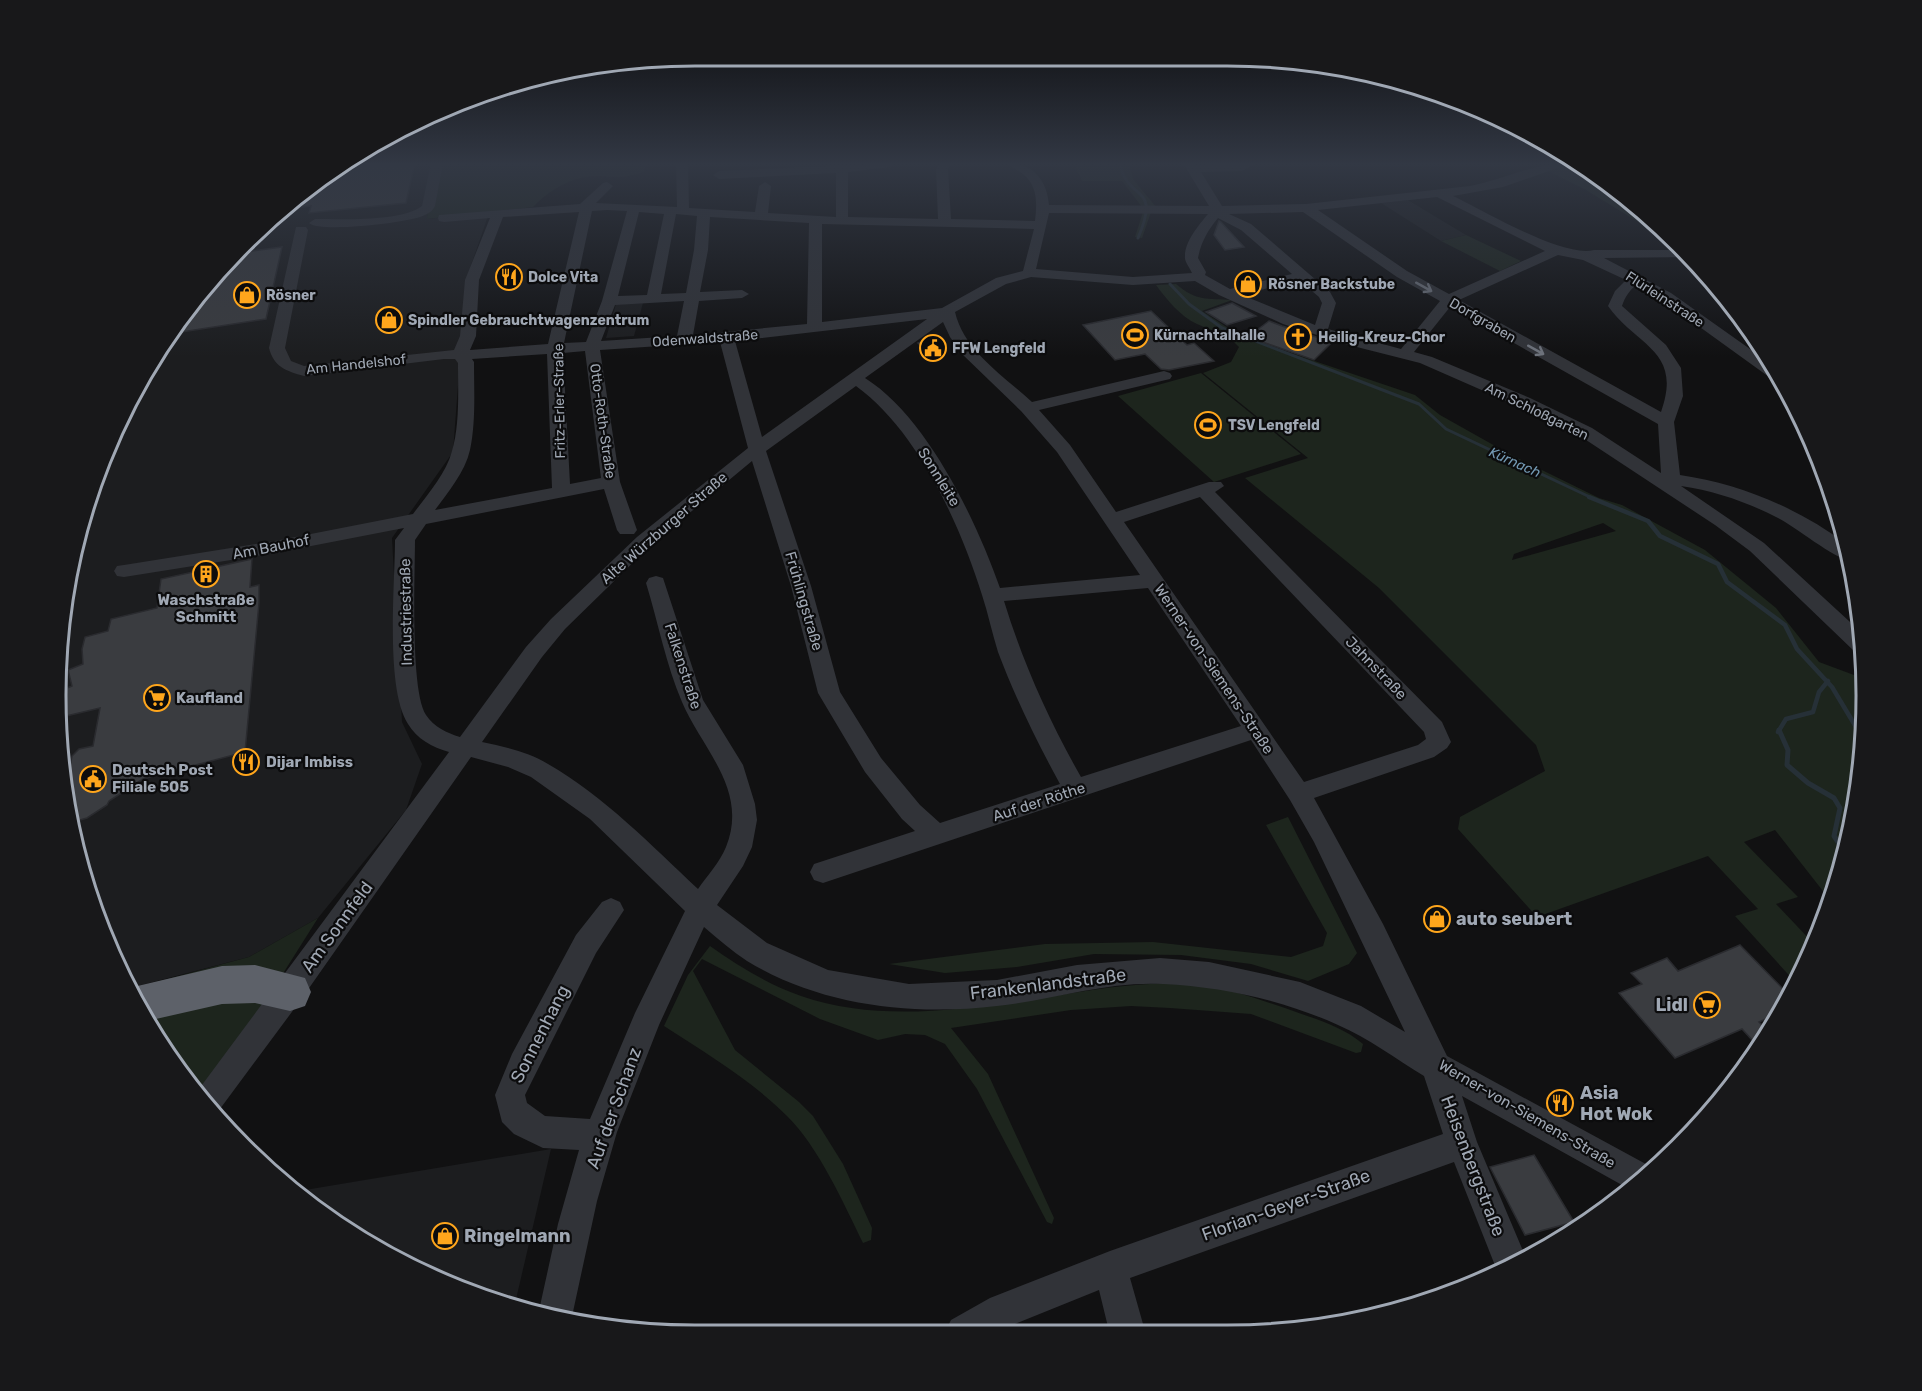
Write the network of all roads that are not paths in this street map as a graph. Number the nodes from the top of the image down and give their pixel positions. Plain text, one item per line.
1 (298, 228) edge
2 (493, 228) edge
3 (581, 228) edge
4 (629, 228) edge
5 (672, 228) edge
6 (703, 228) edge
7 (815, 228) edge
8 (1039, 228) edge
9 (1204, 228) edge
10 (1247, 228) edge
11 (1334, 228) edge
12 (1509, 228) edge
13 (1556, 251) junction
14 (1676, 254) edge
15 (1586, 256) junction
16 (1031, 273) junction
17 (1303, 275) junction
18 (1190, 278) junction
19 (1636, 279) junction
20 (1227, 293) junction
21 (742, 294) dead end
22 (692, 297) junction
23 (653, 298) junction
24 (1449, 300) junction
25 (609, 301) junction
26 (950, 319) junction
27 (815, 327) junction
28 (1320, 332) junction
29 (726, 338) junction
30 (684, 340) junction
31 (592, 345) junction
32 (555, 348) junction
33 (1406, 354) junction
34 (460, 355) junction
35 (1762, 364) edge
36 (1164, 376) dead end
37 (855, 379) junction
38 (1028, 408) junction
39 (1666, 422) junction
40 (757, 450) junction
41 (1667, 481) junction
42 (611, 482) junction
43 (561, 490) junction
44 (1113, 519) junction
45 (417, 521) junction
46 (627, 530) dead end
47 (1838, 548) edge
48 (124, 571) dead end
49 (1153, 581) junction
50 (656, 583) dead end
51 (992, 595) junction
52 (1853, 638) edge
53 (1255, 730) junction
54 (466, 747) junction
55 (1076, 790) junction
56 (1299, 793) junction
57 (938, 836) junction
58 (823, 872) dead end
59 (700, 908) junction
60 (611, 910) dead end
61 (290, 992) junction
62 (146, 1002) edge
63 (1436, 1066) junction
64 (211, 1098) edge
65 (600, 1135) junction
66 (1462, 1143) junction
67 (1635, 1175) edge
68 (1509, 1258) edge
69 (1110, 1268) junction
70 (557, 1309) edge
71 (974, 1325) edge
72 (1125, 1325) edge

1 - 34 street, Am Handelshof
2 - 34 street
3 - 32 street, Fritz-Erler-Straße
4 - 25 street, Otto-Roth-Straße
5 - 23 street
6 - 22 street
7 - 27 street
8 - 16 street
9 - 18 street
10 - 17 street
11 -> 24 street, Dorfgraben
12 - 13 street, Flürleinstraße
13 - 15 street, Flürleinstraße
13 - 24 street
14 - 15 street
15 - 19 street, Flürleinstraße
16 - 18 street
16 - 26 street
17 - 20 street
17 - 28 street
18 - 20 street
19 - 35 street, Flürleinstraße
19 - 39 street
20 - 28 street, Am Schloßgarten
21 - 22 street
22 - 23 street
22 - 30 street
23 - 25 street
24 - 33 street
24 -> 39 street, Dorfgraben
25 - 31 street, Otto-Roth-Straße
26 - 27 street, Odenwaldstraße
26 - 37 street, Alte Würzburger Straße
26 - 38 street, Werner-von-Siemens-Straße
27 - 29 street, Odenwaldstraße
28 - 33 street, Am Schloßgarten
29 - 30 street, Odenwaldstraße
29 - 40 street, Frühlingstraße
30 - 31 street, Odenwaldstraße
31 - 32 street, Odenwaldstraße
31 - 42 street, Otto-Roth-Straße
32 - 34 street, Odenwaldstraße
32 - 43 street, Fritz-Erler-Straße
33 - 41 street, Am Schloßgarten
34 - 45 street, Industriestraße
36 - 38 street
37 - 40 street, Alte Würzburger Straße
37 - 51 street, Sonnleite
38 - 44 street, Werner-von-Siemens-Straße
39 - 41 street
40 - 54 street, Alte Würzburger Straße
40 - 57 street, Frühlingstraße
41 - 47 street
41 - 52 street, Am Schloßgarten
42 - 43 street, Am Bauhof
42 - 46 street, Otto-Roth-Straße
43 - 45 street, Am Bauhof
44 - 49 street, Werner-von-Siemens-Straße
44 - 56 street, Jahnstraße
45 - 48 street, Am Bauhof
45 - 54 street, Industriestraße
49 - 51 street
49 - 53 street, Werner-von-Siemens-Straße
50 - 59 street, Falkenstraße
51 - 55 street, Sonnleite
53 - 55 street, Auf der Röthe
53 - 56 street, Werner-von-Siemens-Straße
54 - 59 street, Frankenlandstraße
54 - 61 street, Am Sonnfeld
55 - 57 street, Auf der Röthe
56 - 63 street, Werner-von-Siemens-Straße
57 - 58 street, Auf der Röthe
59 - 63 street, Frankenlandstraße
59 - 65 street, Auf der Schanz
60 - 65 street, Sonnenhang
61 - 62 highway
61 - 64 street, Am Sonnfeld
63 - 66 street, Heisenbergstraße
63 - 67 street, Werner-von-Siemens-Straße
65 - 70 street, Auf der Schanz
66 - 68 street, Heisenbergstraße
66 - 69 street, Florian-Geyer-Straße
69 - 71 street, Florian-Geyer-Straße
69 - 72 street

